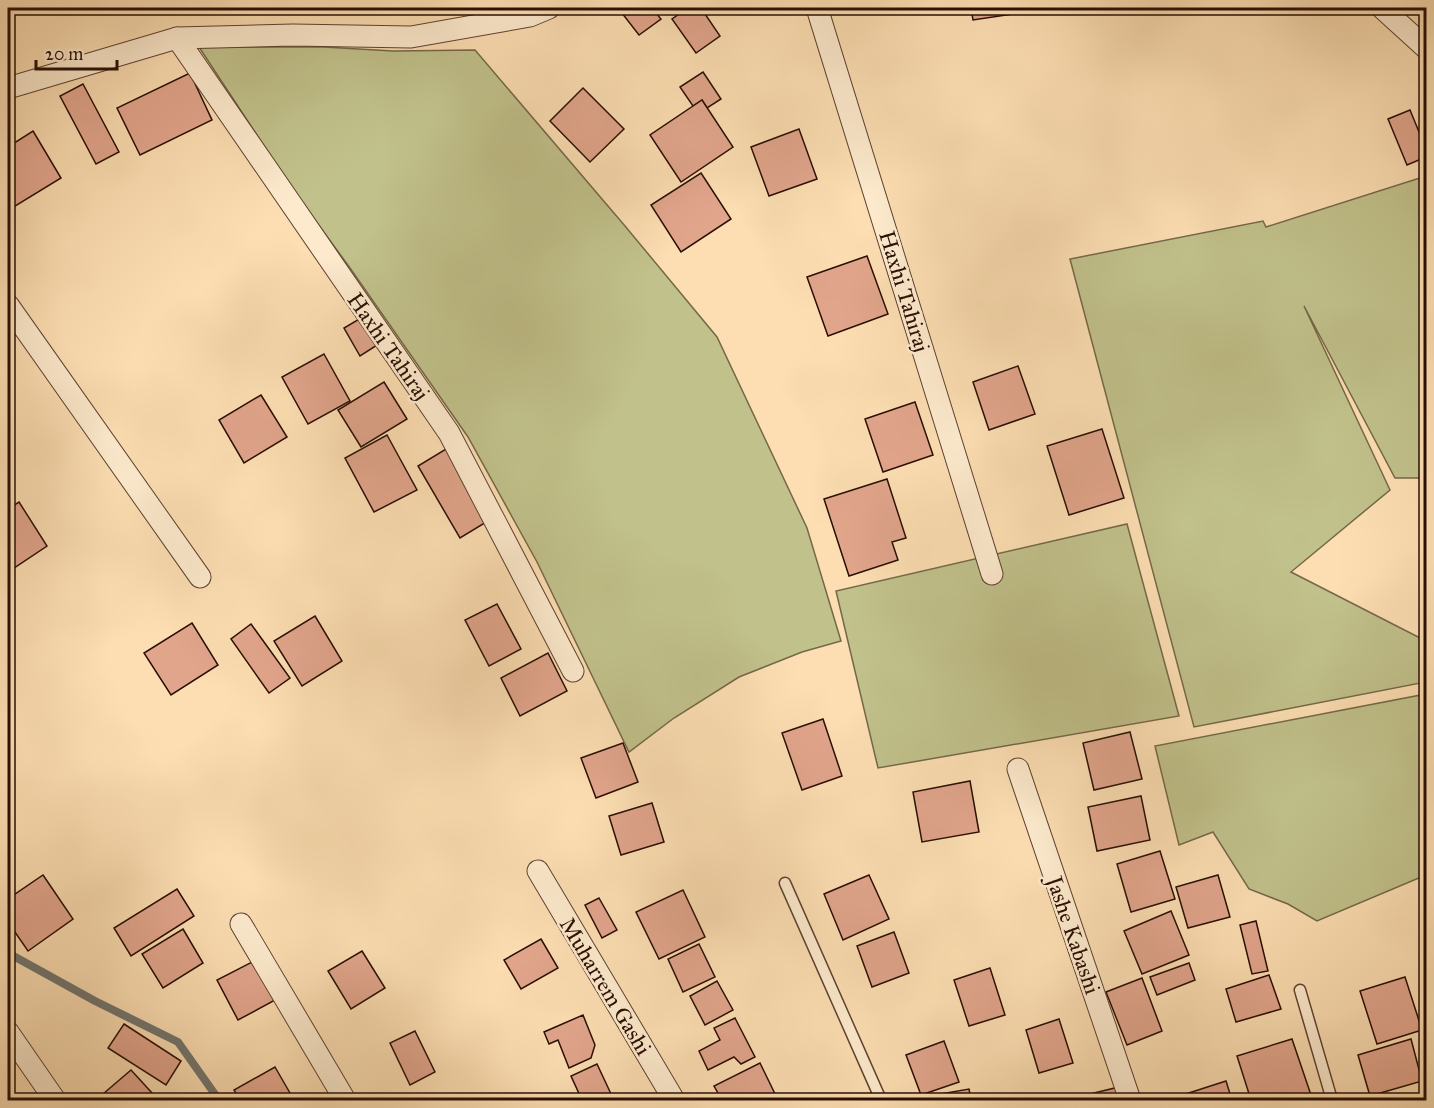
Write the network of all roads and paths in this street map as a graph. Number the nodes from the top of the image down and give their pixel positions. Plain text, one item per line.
1 (549, 8) edge
2 (817, 8) edge
3 (1382, 8) edge
4 (177, 38) junction
5 (1426, 48) edge
6 (8, 88) edge
7 (8, 305) edge
8 (992, 574) dead end
9 (200, 577) dead end
10 (573, 671) dead end
11 (1018, 769) dead end
12 (538, 872) dead end
13 (785, 883) dead end
14 (241, 924) dead end
15 (1300, 990) dead end
16 (8, 1032) edge
17 (54, 1101) edge
18 (345, 1101) edge
19 (674, 1101) edge
20 (881, 1101) edge
21 (1130, 1101) edge
22 (1332, 1101) edge

1 - 4 street
2 - 8 street, Haxhi Tahiraj
3 - 5 street
4 - 6 street
4 - 10 street, Haxhi Tahiraj
7 - 9 street
11 - 21 street, Jashe Kabashi
12 - 19 street, Muharrem Gashi
13 - 20 lane
14 - 18 street
15 - 22 lane
16 - 17 street

